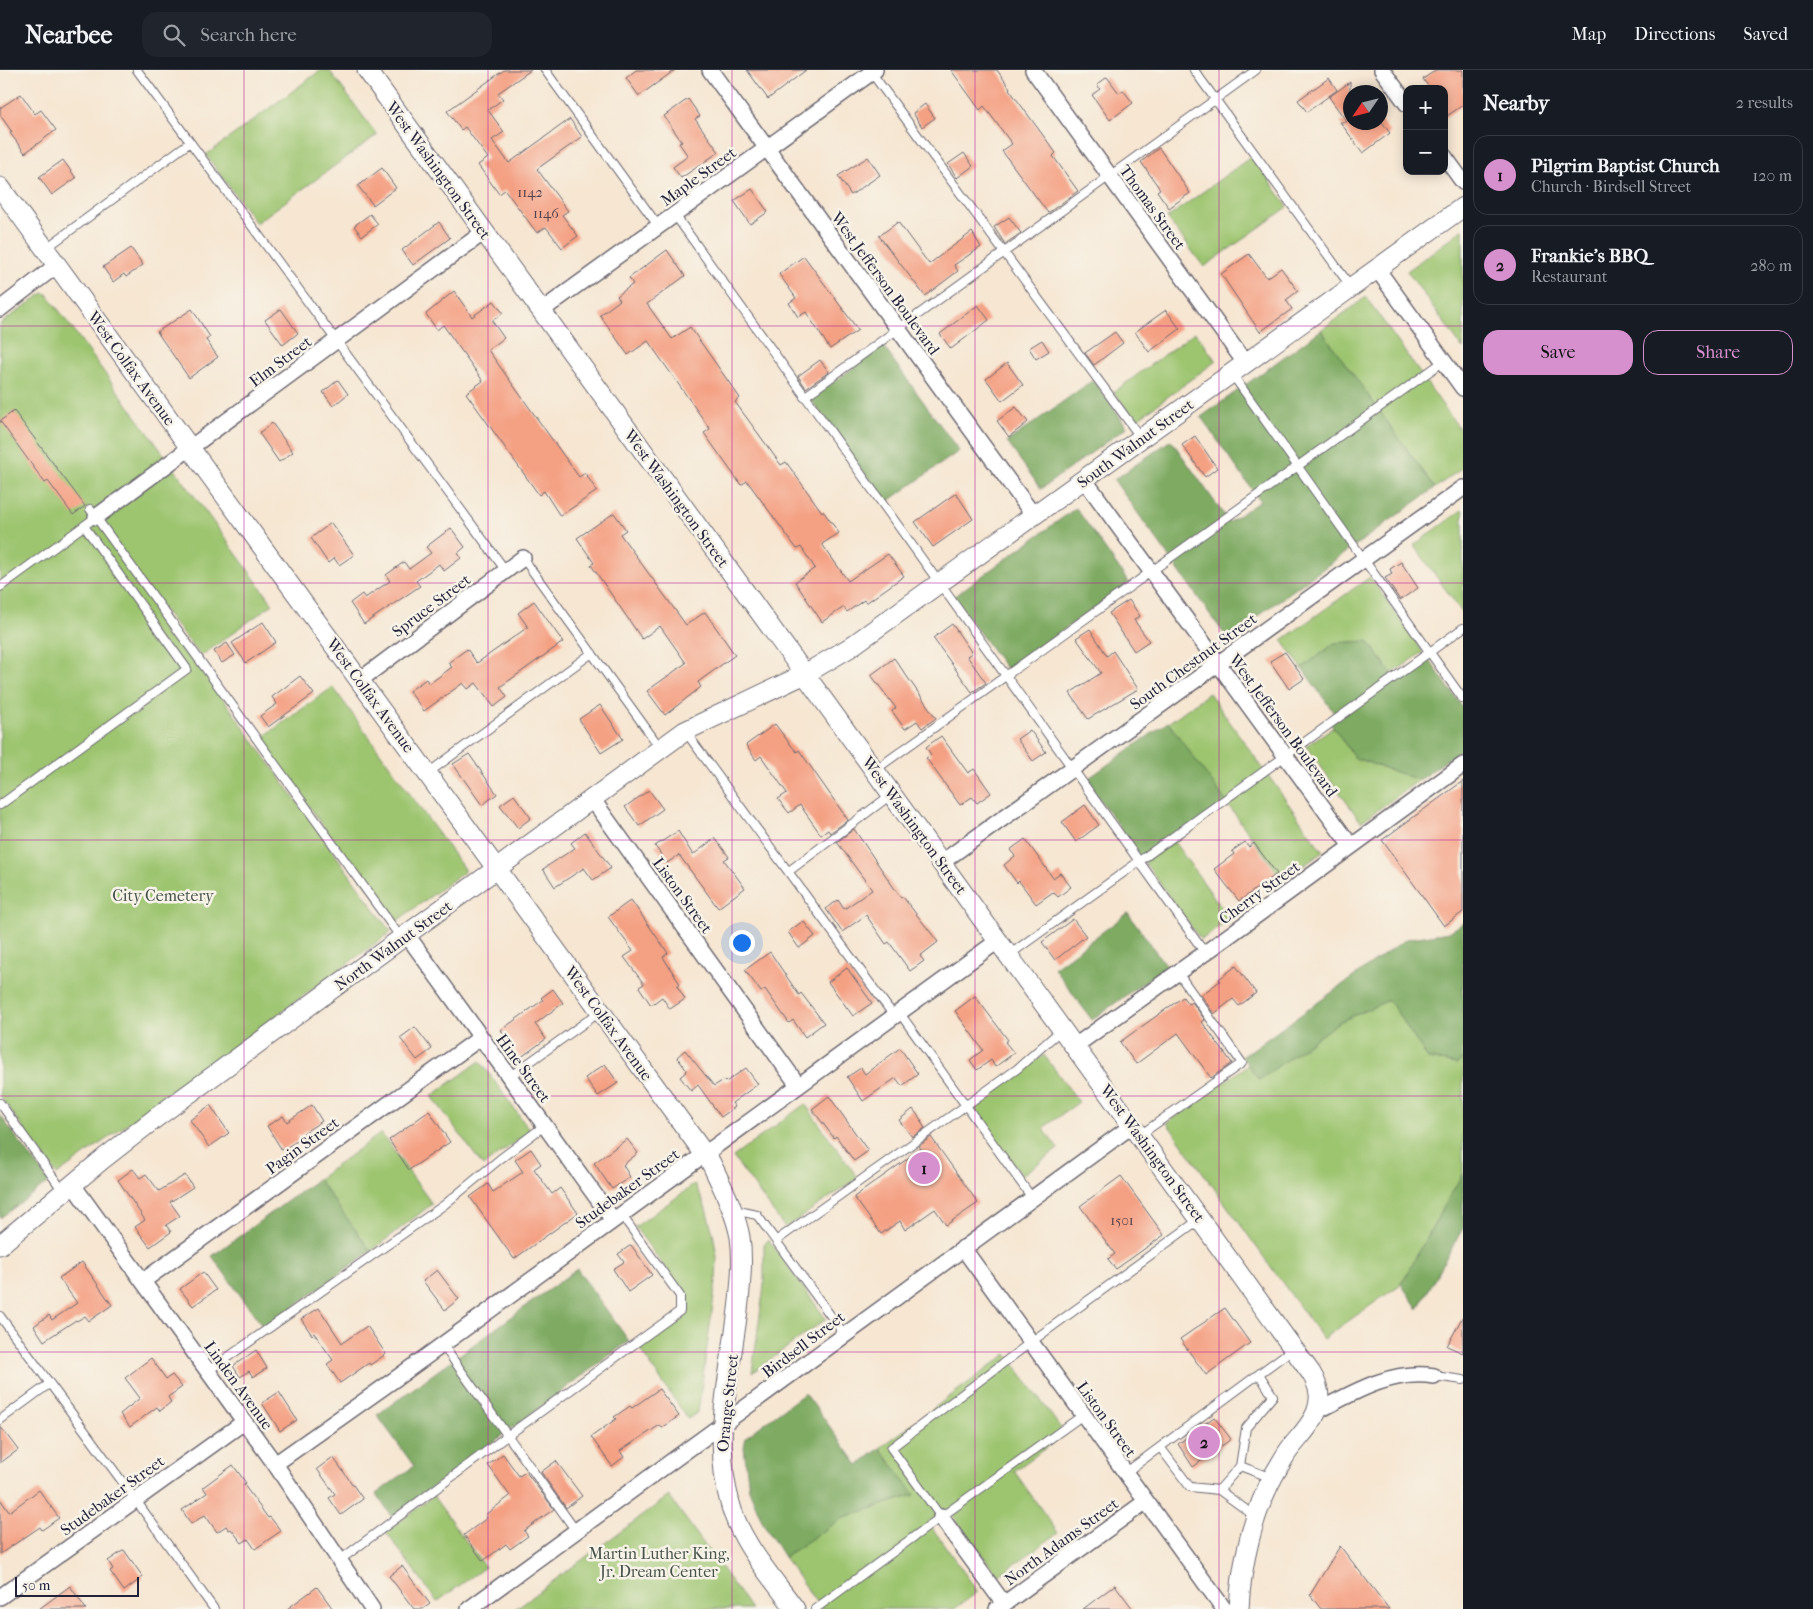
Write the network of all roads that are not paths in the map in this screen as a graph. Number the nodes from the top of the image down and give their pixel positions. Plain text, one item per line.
1 (137, 70) edge
2 (367, 70) edge
3 (544, 70) edge
4 (710, 70) edge
5 (1033, 70) edge
6 (1194, 70) edge
7 (1256, 70) edge
8 (1382, 70) edge
9 (872, 71) edge
10 (1215, 99) junction
11 (1403, 99) edge
12 (190, 142) junction
13 (767, 148) junction
14 (1448, 161) edge
15 (1110, 176) junction
16 (1463, 182) edge
17 (0, 186) edge
18 (1463, 207) edge
19 (675, 215) junction
20 (659, 227) junction
21 (484, 232) junction
22 (45, 249) junction
23 (1004, 252) junction
24 (57, 265) junction
25 (1378, 269) junction
26 (1351, 288) junction
27 (0, 309) edge
28 (541, 311) junction
29 (898, 328) junction
30 (336, 340) junction
31 (1444, 361) junction
32 (1239, 369) junction
33 (1463, 388) edge
34 (804, 397) junction
35 (1141, 438) junction
36 (190, 449) junction
37 (1297, 467) junction
38 (1084, 479) junction
39 (1463, 488) edge
40 (1034, 516) junction
41 (90, 517) junction
42 (523, 558) joint
43 (1364, 559) junction
44 (506, 571) junction
45 (1151, 573) junction
46 (940, 584) junction
47 (0, 587) edge
48 (1463, 628) edge
49 (1430, 652) junction
50 (592, 653) junction
51 (1218, 664) junction
52 (805, 674) junction
53 (1006, 677) junction
54 (360, 680) junction
55 (1463, 699) edge
56 (685, 731) junction
57 (661, 749) junction
58 (1286, 756) junction
59 (1463, 765) edge
60 (875, 770) junction
61 (1072, 770) junction
62 (428, 773) junction
63 (892, 794) junction
64 (592, 800) junction
65 (0, 805) edge
66 (1351, 846) junction
67 (1139, 861) junction
68 (942, 862) junction
69 (497, 869) junction
70 (789, 871) junction
71 (404, 937) junction
72 (1004, 947) junction
73 (1205, 953) junction
74 (1178, 973) junction
75 (601, 1011) junction
76 (897, 1014) junction
77 (1063, 1029) junction
78 (480, 1038) junction
79 (1075, 1046) junction
80 (508, 1077) junction
81 (798, 1085) junction
82 (0, 1103) edge
83 (966, 1107) junction
84 (544, 1126) junction
85 (1136, 1130) junction
86 (704, 1153) junction
87 (69, 1189) junction
88 (1032, 1198) junction
89 (732, 1210) junction
90 (617, 1217) junction
91 (1201, 1219) junction
92 (777, 1240) junction
93 (0, 1245) edge
94 (963, 1248) junction
95 (143, 1281) junction
96 (0, 1316) edge
97 (844, 1334) junction
98 (1031, 1342) junction
99 (442, 1344) junction
100 (1294, 1347) junction
101 (208, 1372) junction
102 (1259, 1374) junction
103 (1434, 1376) joint
104 (1463, 1380) edge
105 (49, 1384) junction
106 (1316, 1412) junction
107 (1083, 1415) junction
108 (0, 1420) edge
109 (244, 1422) junction
110 (723, 1425) junction
111 (508, 1436) junction
112 (1160, 1447) junction
113 (276, 1464) junction
114 (1240, 1466) junction
115 (1125, 1473) junction
116 (1272, 1479) junction
117 (1220, 1490) junction
118 (135, 1499) junction
119 (1145, 1502) junction
120 (941, 1517) junction
121 (1257, 1518) junction
122 (576, 1531) junction
123 (340, 1560) junction
124 (0, 1597) edge
125 (1001, 1606) edge
126 (214, 1609) edge
127 (372, 1609) edge
128 (469, 1609) edge
129 (795, 1609) edge
130 (815, 1609) edge
131 (1224, 1609) edge
132 (1239, 1609) edge

1 - 12 lane
2 - 21 street, West Washington Street
3 - 20 lane
4 - 13 street, West Jefferson Boulevard
5 - 15 street, Thomas Street
6 - 10 lane
7 - 10 lane
8 - 11 street
9 - 13 street, Maple Street
9 - 23 lane
10 - 15 lane
10 - 26 lane
12 - 22 lane
12 - 30 lane
13 - 19 street, Maple Street
13 - 29 street, West Jefferson Boulevard
14 - 16 street
15 - 23 lane
15 - 32 street, Thomas Street
17 - 22 street, West Colfax Avenue
18 - 25 street, South Walnut Street
19 - 20 street, Maple Street
19 - 34 lane
20 - 28 street, Maple Street
21 - 28 street, West Washington Street
21 - 30 street, Elm Street
22 - 24 street, West Colfax Avenue
23 - 29 lane
23 - 35 lane
24 - 27 street
24 - 36 street, West Colfax Avenue
25 - 26 street, South Walnut Street
25 - 31 street
26 - 32 street, South Walnut Street
28 - 52 street, West Washington Street
29 - 34 lane
29 - 40 street, West Jefferson Boulevard
30 - 36 street, Elm Street
30 - 44 lane
31 - 33 street
31 - 37 lane
32 - 35 street, South Walnut Street
32 - 37 lane
34 - 46 lane
35 - 38 street, South Walnut Street
36 - 41 street, Elm Street
36 - 54 street, West Colfax Avenue
37 - 43 lane
37 - 45 lane
38 - 40 street, South Walnut Street
38 - 45 street, West Jefferson Boulevard
39 - 43 street, South Chestnut Street
40 - 46 street, South Walnut Street
41 - 47 lane
41 - 65 lane
41 - 71 lane
42 - 44 street, Spruce Street
42 - 50 lane
43 - 49 lane
43 - 51 street, South Chestnut Street
44 - 54 street, Spruce Street
45 - 51 street, West Jefferson Boulevard
45 - 53 lane
46 - 52 street, South Walnut Street
46 - 53 lane
48 - 49 lane
49 - 55 lane
49 - 58 lane
50 - 57 lane
50 - 62 lane
51 - 58 street, West Jefferson Boulevard
51 - 61 street, South Chestnut Street
52 - 56 street, North Walnut Street
52 - 60 street, West Washington Street
53 - 60 lane
53 - 61 lane
54 - 62 street, West Colfax Avenue
56 - 57 street, North Walnut Street
56 - 70 lane
57 - 64 street, North Walnut Street
58 - 66 street, West Jefferson Boulevard
58 - 67 lane
59 - 66 street, Cherry Street
60 - 63 street, West Washington Street
61 - 67 lane
61 - 68 street, South Chestnut Street
62 - 69 street, West Colfax Avenue
63 - 68 street, West Washington Street
63 - 70 lane
64 - 69 street, North Walnut Street
64 - 81 street, Liston Street
66 - 73 street, Cherry Street
67 - 72 lane
67 - 73 lane
68 - 72 street, West Washington Street
69 - 71 street, North Walnut Street
69 - 75 street, West Colfax Avenue
70 - 76 lane
71 - 78 street, Hine Street
71 - 87 street, North Walnut Street
72 - 76 street, Studebaker Street
72 - 77 street, West Washington Street
73 - 74 street, Cherry Street
74 - 79 street, Cherry Street
74 - 85 lane
75 - 80 lane
75 - 86 street, West Colfax Avenue
76 - 81 street, Studebaker Street
76 - 83 lane
77 - 79 street, West Washington Street
77 - 83 lane
78 - 80 street, Hine Street
78 - 95 street, Pagin Street
79 - 85 street, West Washington Street
80 - 84 street, Hine Street
81 - 86 street, Studebaker Street
82 - 87 lane
83 - 88 lane
83 - 92 lane
84 - 90 street, Hine Street
84 - 101 lane
85 - 88 street, Birdsell Street
85 - 91 street, West Washington Street
86 - 89 street, West Colfax Avenue
86 - 90 street, Studebaker Street
87 - 93 street, North Walnut Street
87 - 95 street, Linden Avenue
88 - 94 street, Birdsell Street
89 - 92 lane
89 - 110 street, Orange Street
90 - 99 street, Studebaker Street
90 - 111 lane
91 - 98 lane
91 - 100 street, West Washington Street
92 - 97 lane
94 - 97 street, Birdsell Street
94 - 98 street, Liston Street
95 - 101 street, Linden Avenue
96 - 105 lane
97 - 110 street, Birdsell Street
98 - 107 street, Liston Street
98 - 120 lane
99 - 111 lane
99 - 113 street, Studebaker Street
100 - 102 lane
100 - 106 street, West Washington Street
101 - 109 street, Linden Avenue
102 - 112 lane
102 - 114 lane
103 - 104 lane
103 - 106 street
105 - 108 lane
105 - 118 lane
106 - 116 street, West Washington Street
107 - 115 street, Liston Street
107 - 120 lane
109 - 113 street, Linden Avenue
109 - 118 street, Studebaker Street
110 - 122 street, Birdsell Street
110 - 129 street, Orange Street
111 - 122 lane
111 - 123 lane
112 - 115 lane
112 - 117 lane
113 - 123 street, Linden Avenue
114 - 116 lane
114 - 117 lane
115 - 119 street, Liston Street
116 - 121 street, West Washington Street
117 - 121 lane
118 - 124 street, Studebaker Street
118 - 126 lane
119 - 125 street, North Adams Street
119 - 131 street, Liston Street
120 - 125 street
120 - 130 lane
121 - 132 street, West Washington Street
122 - 128 street, Birdsell Street
123 - 127 street, Linden Avenue

